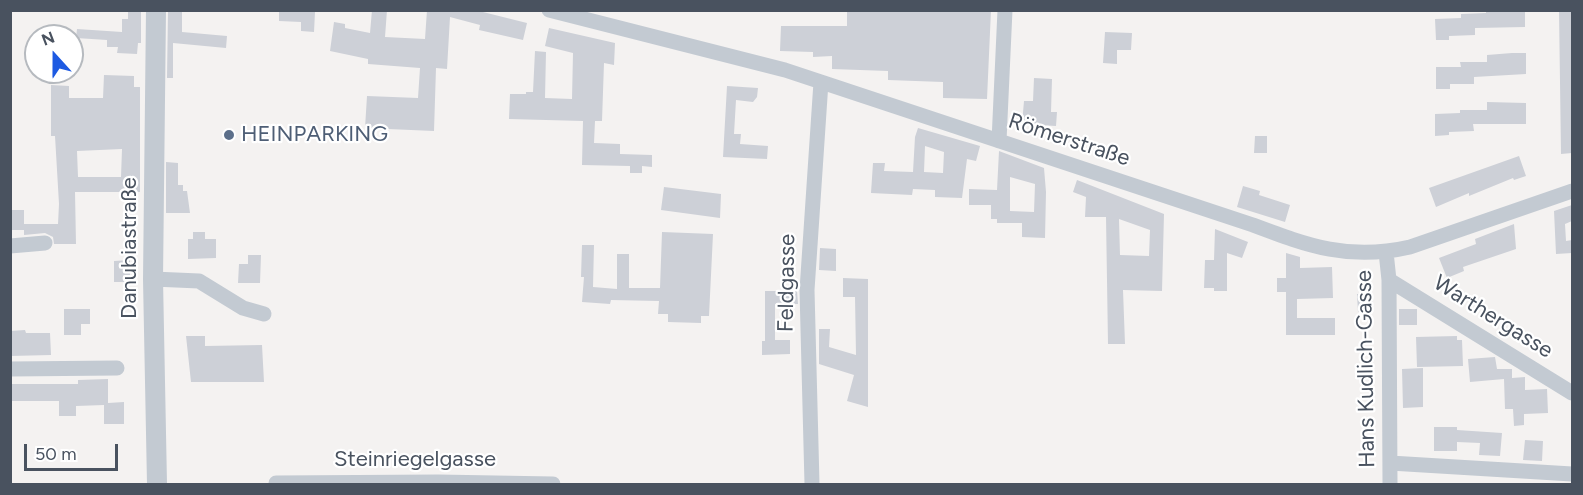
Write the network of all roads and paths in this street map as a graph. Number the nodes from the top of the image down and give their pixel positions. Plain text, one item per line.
1 (156, 10) edge
2 (549, 10) edge
3 (1005, 10) edge
4 (821, 82) junction
5 (999, 141) junction
6 (1572, 191) edge
7 (45, 243) dead end
8 (10, 246) edge
9 (1386, 252) junction
10 (153, 279) junction
11 (1389, 280) junction
12 (264, 314) dead end
13 (117, 368) dead end
14 (10, 369) edge
15 (1572, 393) edge
16 (1390, 463) junction
17 (1572, 474) edge
18 (157, 483) edge
19 (276, 483) dead end
20 (553, 484) edge
21 (812, 484) edge
22 (1390, 484) edge

1 - 10 street, Danubiastraße
2 - 4 street, Römerstraße
3 - 5 street
4 - 5 street, Römerstraße
4 - 21 street, Feldgasse
5 - 9 street, Römerstraße
6 - 9 street, Römerstraße
7 - 8 street
9 - 11 street, Hans Kudlich-Gasse
10 - 12 street
10 - 18 street, Danubiastraße
11 - 15 street, Warthergasse
11 - 16 street, Hans Kudlich-Gasse
13 - 14 street
16 - 17 street
16 - 22 street, Hans Kudlich-Gasse
19 - 20 street, Steinriegelgasse

